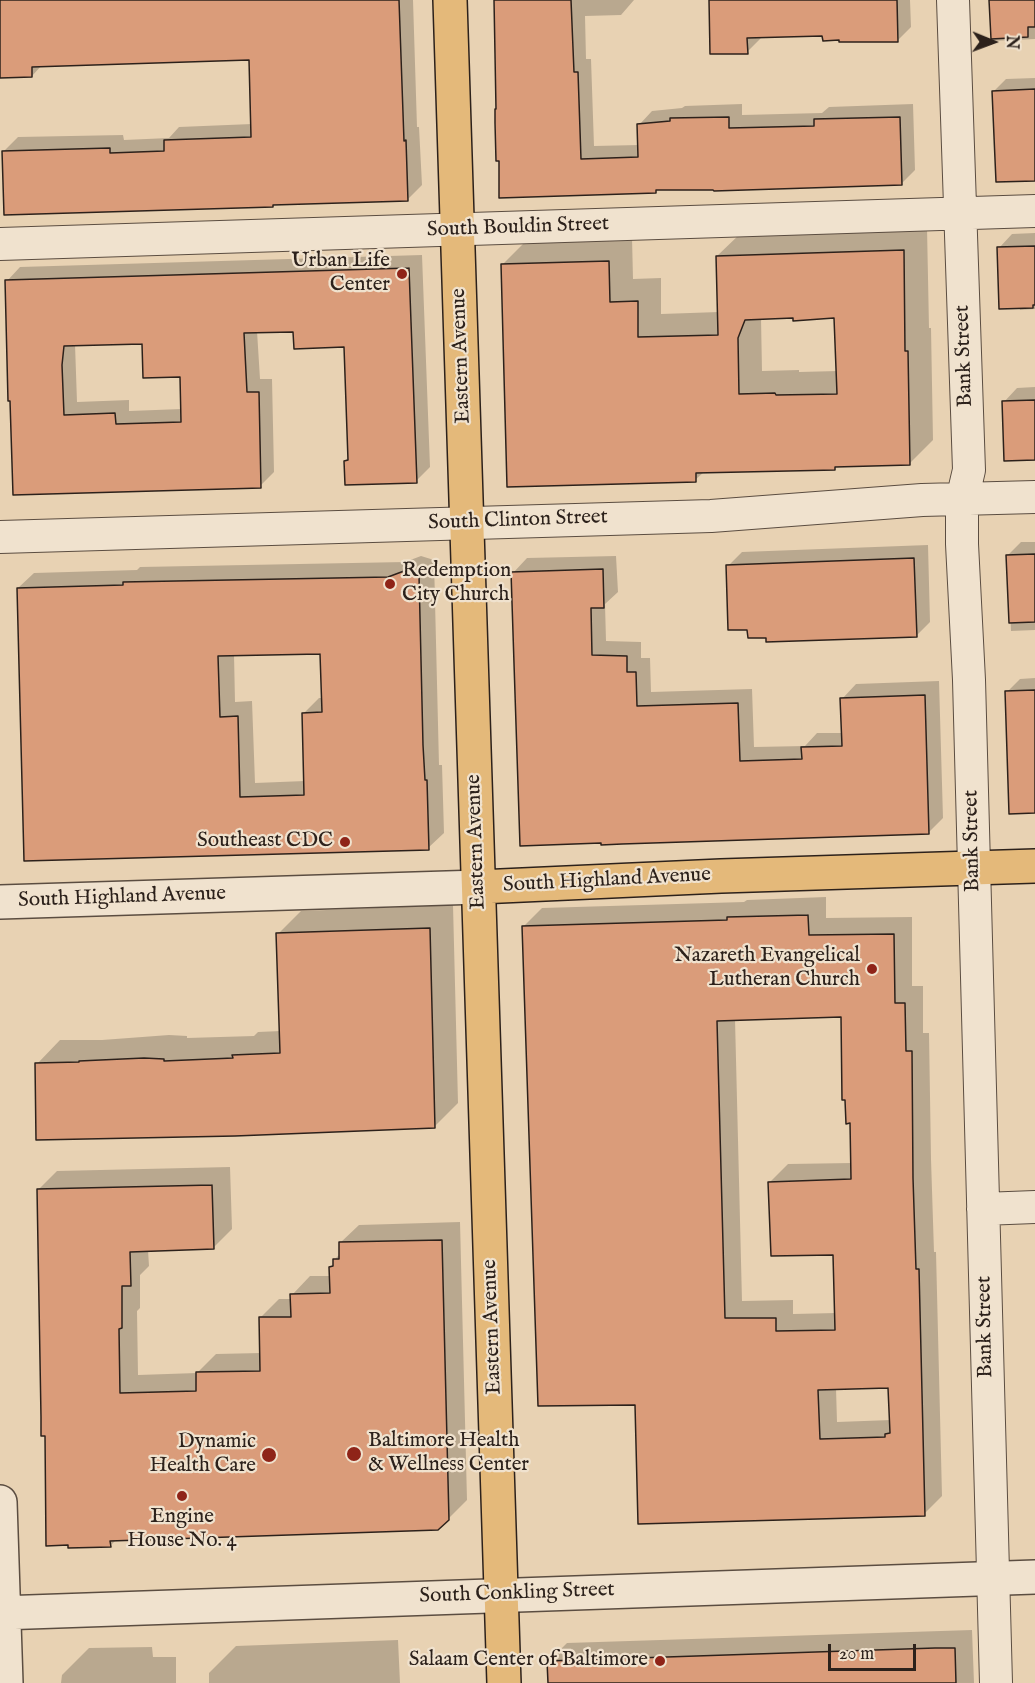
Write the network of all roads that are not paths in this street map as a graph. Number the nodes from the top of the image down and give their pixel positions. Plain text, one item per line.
1 (450, 0) edge
2 (953, 0) edge
3 (1035, 211) edge
4 (961, 213) junction
5 (458, 230) junction
6 (0, 244) edge
7 (1035, 497) edge
8 (962, 500) junction
9 (467, 522) junction
10 (0, 537) edge
11 (1035, 866) edge
12 (974, 868) junction
13 (479, 887) junction
14 (0, 902) edge
15 (1035, 1207) edge
16 (983, 1209) junction
17 (0, 1502) edge
18 (1035, 1577) edge
19 (992, 1578) junction
20 (502, 1595) junction
21 (2, 1613) edge
22 (6, 1683) edge
23 (504, 1683) edge
24 (996, 1683) edge

1 - 5 main road, Eastern Avenue
2 - 4 street, Bank Street
3 - 4 street, South Bouldin Street
4 - 5 street, South Bouldin Street
4 - 8 street, Bank Street
5 - 6 street, South Bouldin Street
5 - 9 main road, Eastern Avenue
7 - 8 street, South Clinton Street
8 - 9 street, South Clinton Street
8 - 12 street, Bank Street
9 - 10 street, South Clinton Street
9 - 13 main road, Eastern Avenue
11 - 12 main road, South Highland Avenue
12 - 13 main road, South Highland Avenue
12 - 16 street, Bank Street
13 - 14 street, South Highland Avenue
13 - 20 main road, Eastern Avenue
15 - 16 street
16 - 19 street, Bank Street
17 - 21 street
18 - 19 street, South Conkling Street
19 - 20 street, South Conkling Street
19 - 24 street, Bank Street
20 - 21 street, South Conkling Street
20 - 23 main road, Eastern Avenue
21 - 22 street

